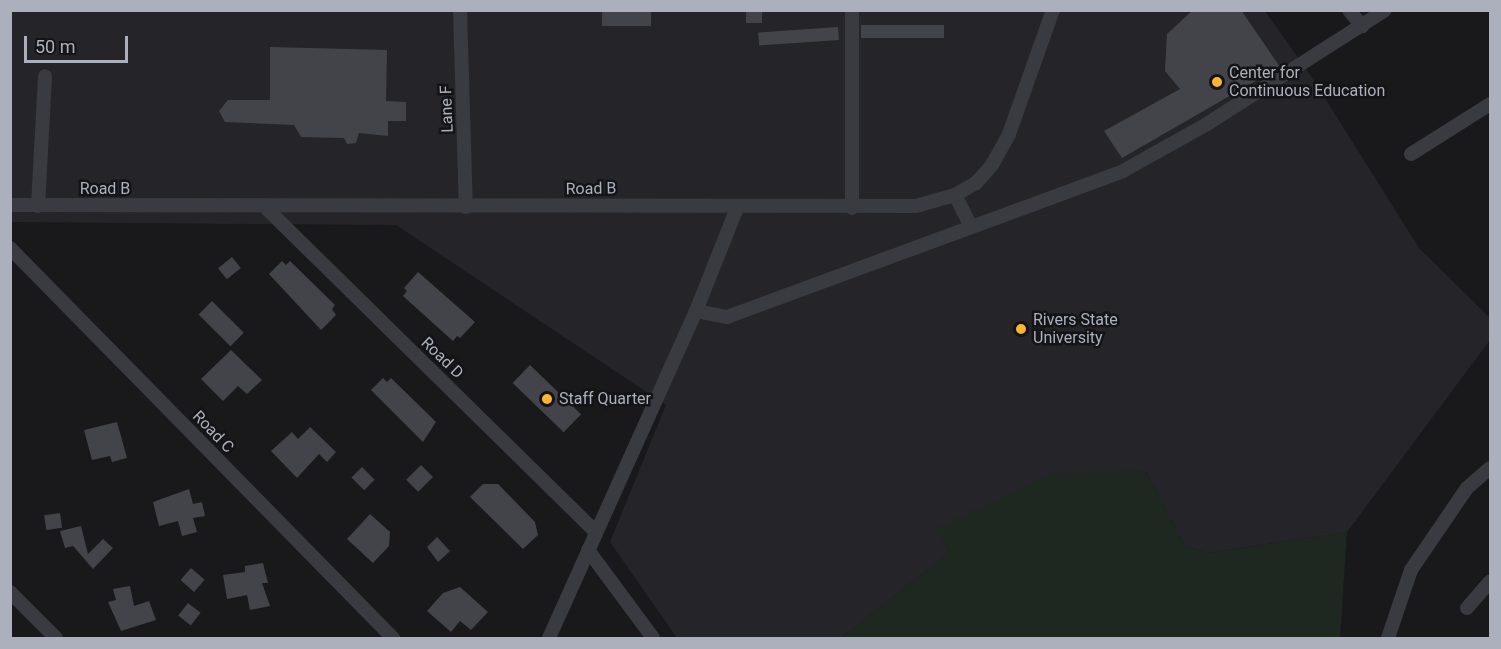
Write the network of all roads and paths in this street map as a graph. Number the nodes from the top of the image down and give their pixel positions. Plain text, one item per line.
1 (460, 10) edge
2 (852, 10) edge
3 (1053, 10) edge
4 (1349, 10) edge
5 (1385, 10) edge
6 (1362, 26) junction
7 (45, 76) dead end
8 (1491, 104) edge
9 (1411, 154) dead end
10 (955, 195) junction
11 (10, 206) edge
12 (38, 206) junction
13 (264, 206) junction
14 (466, 207) junction
15 (737, 208) junction
16 (852, 208) junction
17 (971, 226) junction
18 (10, 249) edge
19 (696, 311) junction
20 (1491, 468) edge
21 (596, 532) junction
22 (588, 550) junction
23 (1491, 582) edge
24 (10, 592) edge
25 (1467, 608) dead end
26 (56, 639) edge
27 (393, 639) edge
28 (549, 639) edge
29 (653, 639) edge
30 (1388, 639) edge

1 - 14 street, Lane F
2 - 16 street
3 - 10 street, Road B
4 - 6 street
5 - 6 street
6 - 17 street
7 - 12 street
8 - 9 street
10 - 16 street, Road B
10 - 17 street
11 - 12 street, Road B
12 - 13 street, Road B
13 - 14 street, Road B
13 - 21 street, Road D
14 - 15 street, Road B
15 - 16 street, Road B
15 - 19 street
17 - 19 street
18 - 27 street, Road C
19 - 21 street
20 - 30 street
21 - 22 street
22 - 28 street
22 - 29 street
23 - 25 street
24 - 26 street

